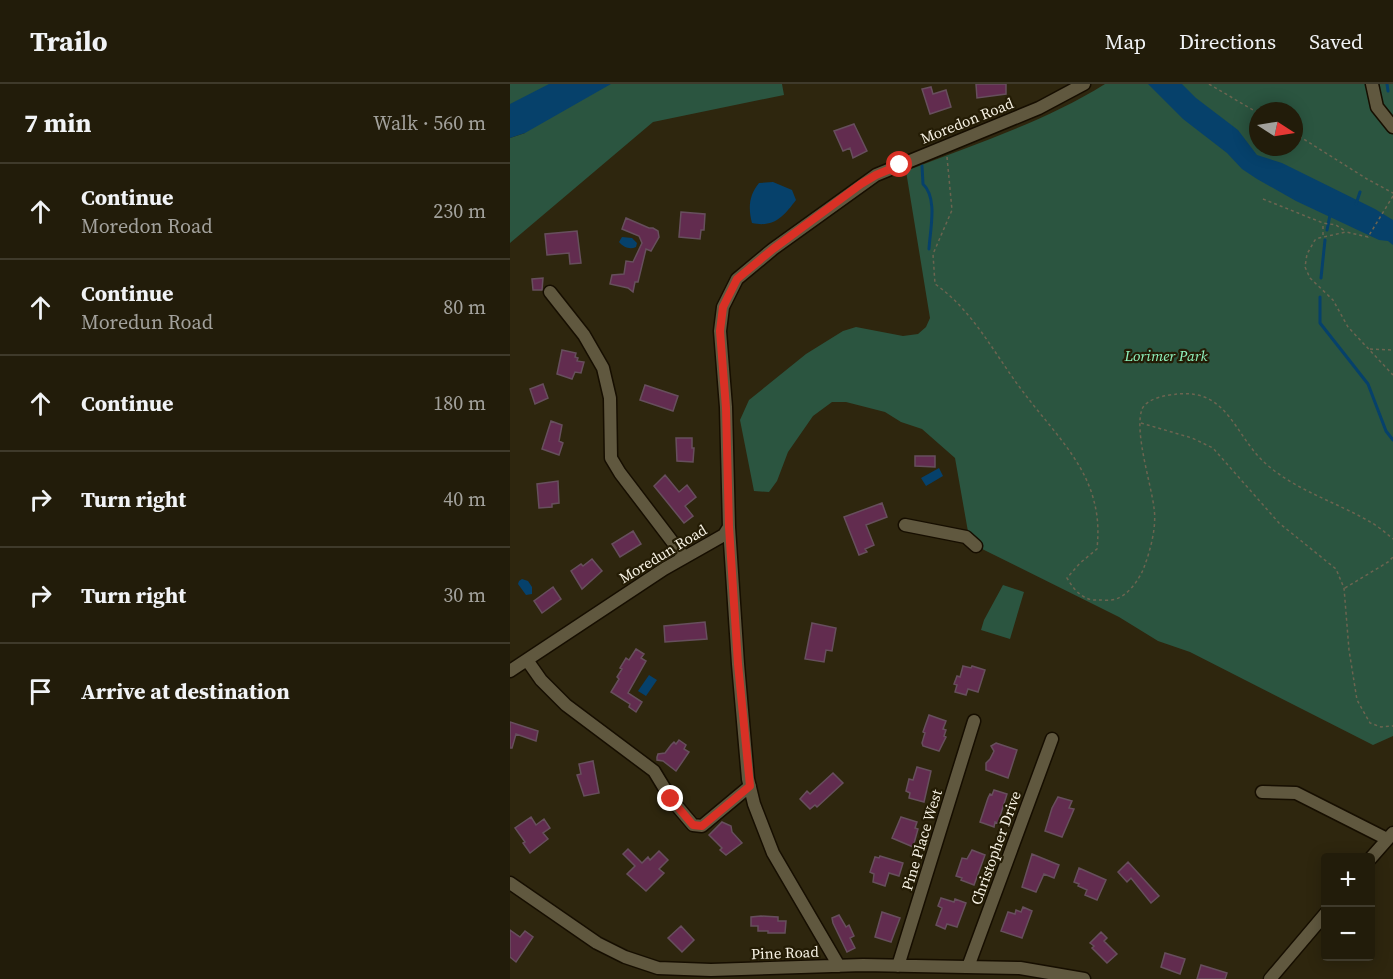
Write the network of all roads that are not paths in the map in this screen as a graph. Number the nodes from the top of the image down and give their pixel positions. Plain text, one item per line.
1 (1084, 84) edge
2 (1372, 84) edge
3 (1393, 127) edge
4 (550, 292) dead end
5 (726, 408) joint
6 (906, 525) dead end
7 (729, 527) junction
8 (976, 546) dead end
9 (684, 557) junction
10 (527, 660) junction
11 (510, 671) edge
12 (974, 722) dead end
13 (1052, 739) dead end
14 (750, 786) junction
15 (1262, 792) dead end
16 (1390, 836) edge
17 (1375, 854) edge
18 (510, 883) edge
19 (1321, 918) edge
20 (839, 966) junction
21 (898, 966) junction
22 (968, 967) junction
23 (658, 973) edge
24 (1084, 979) edge
25 (1270, 979) edge

1 - 5 street, Moredon Road
2 - 3 street
4 - 9 street
5 - 7 street, Moredun Road
6 - 8 street
7 - 9 street, Moredun Road
7 - 14 street
9 - 10 street, Moredun Road
10 - 11 street, Moredun Road
10 - 14 street
12 - 21 street, Pine Place West
13 - 22 street, Christopher Drive
14 - 20 street
15 - 16 street
16 - 17 street
18 - 23 street, Pine Road
19 - 25 street
20 - 21 street, Pine Road
20 - 23 street, Pine Road
21 - 22 street, Pine Road
22 - 24 street, Pine Road

